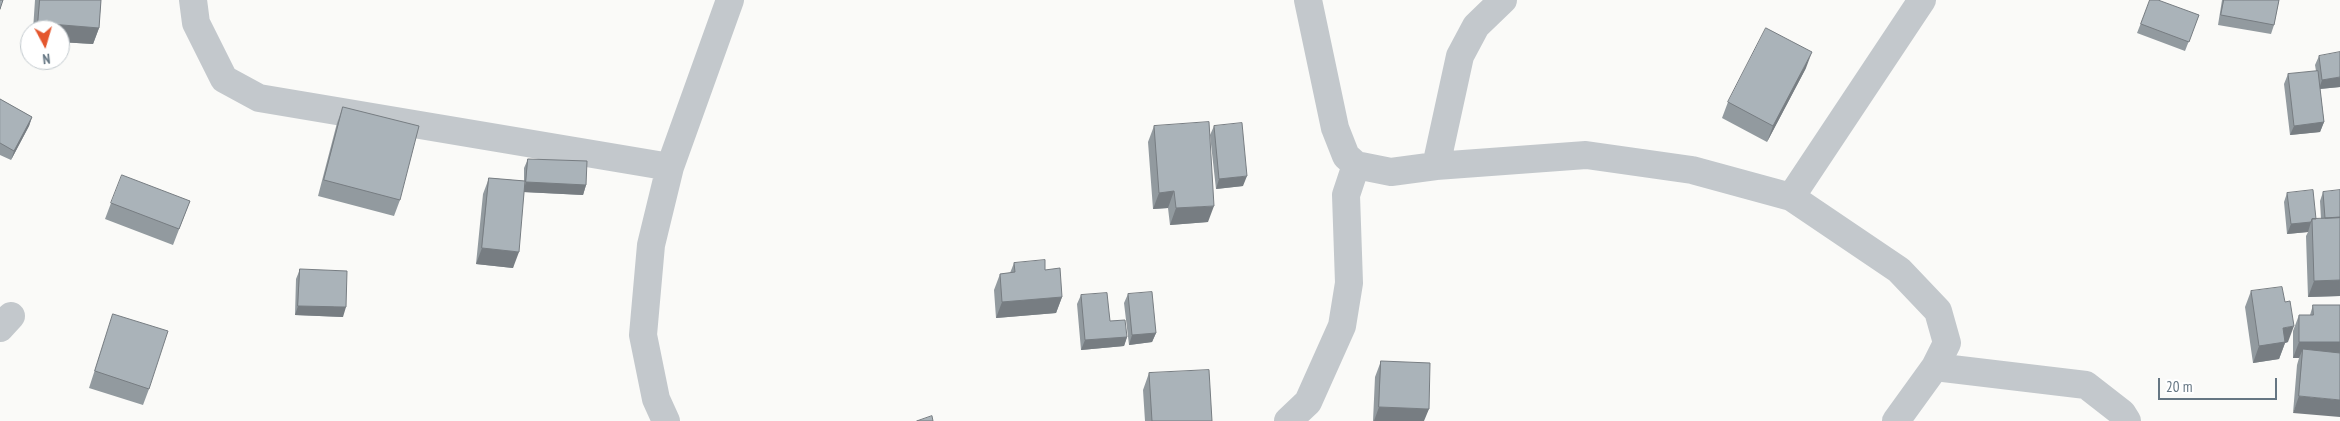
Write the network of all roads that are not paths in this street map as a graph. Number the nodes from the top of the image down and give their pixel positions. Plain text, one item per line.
1 (193, 0) edge
2 (730, 0) edge
3 (1308, 0) edge
4 (1503, 0) edge
5 (1922, 0) edge
6 (1356, 165) junction
7 (1436, 166) junction
8 (670, 167) junction
9 (1792, 197) junction
10 (1935, 367) junction
11 (666, 421) edge
12 (1288, 421) edge
13 (1896, 421) edge
14 (2127, 421) edge

1 - 8 street
2 - 8 street
3 - 6 street
4 - 7 street
5 - 9 street
6 - 7 street
6 - 12 street
7 - 9 street
8 - 11 street
9 - 10 street
10 - 13 street
10 - 14 street

